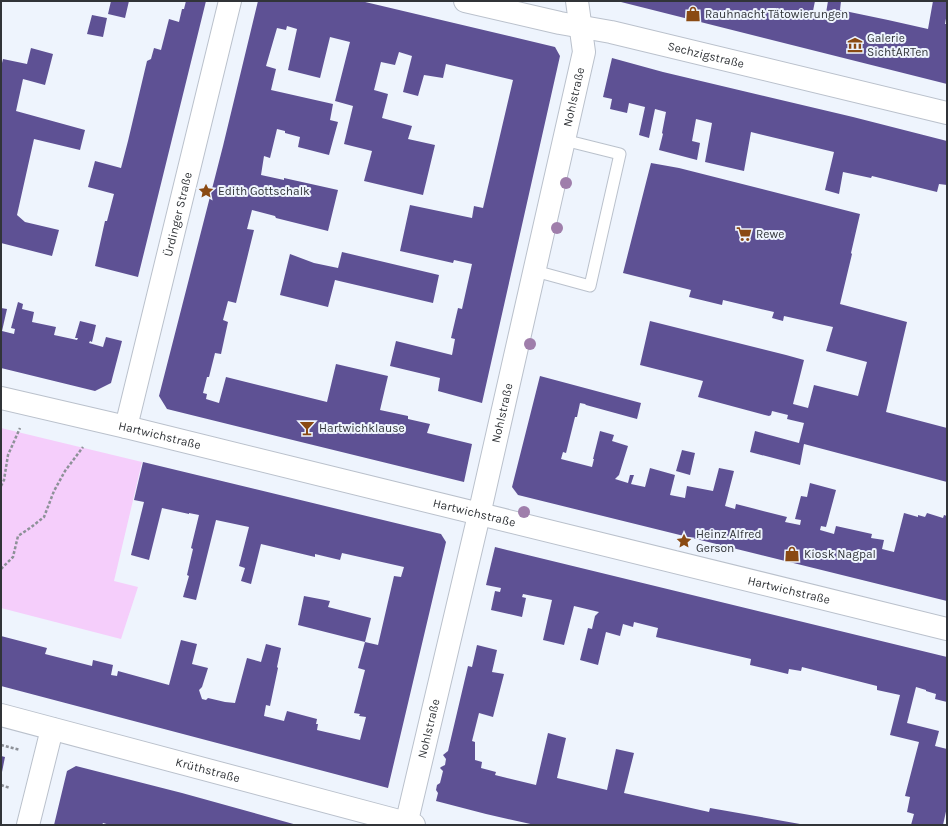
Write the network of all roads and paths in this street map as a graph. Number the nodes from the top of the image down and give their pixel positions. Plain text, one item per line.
1 (230, 1) edge
2 (465, 1) edge
3 (576, 1) edge
4 (580, 26) junction
5 (947, 113) edge
6 (564, 140) junction
7 (535, 271) junction
8 (1, 398) edge
9 (27, 404) junction
10 (126, 427) junction
11 (83, 448) dead end
12 (1, 486) edge
13 (480, 515) junction
14 (1, 569) edge
15 (947, 629) edge
16 (1, 715) edge
17 (52, 729) junction
18 (1, 745) edge
19 (20, 750) dead end
20 (1, 785) edge
21 (10, 788) dead end
22 (409, 824) edge
23 (28, 825) edge

1 - 10 street, Ürdinger Straße
2 - 4 street, Sechzigstraße
3 - 4 street, Nohlstraße
4 - 5 street, Sechzigstraße
4 - 6 street, Nohlstraße
6 - 7 street, Nohlstraße
6 - 7 lane
7 - 13 street, Nohlstraße
8 - 9 street, Hartwichstraße
9 - 10 street, Hartwichstraße
9 - 12 path
10 - 13 street, Hartwichstraße
11 - 14 path
13 - 15 street, Hartwichstraße
13 - 22 street, Nohlstraße
16 - 17 street, Krüthstraße
17 - 22 street, Krüthstraße
17 - 23 street
18 - 19 path
20 - 21 path

